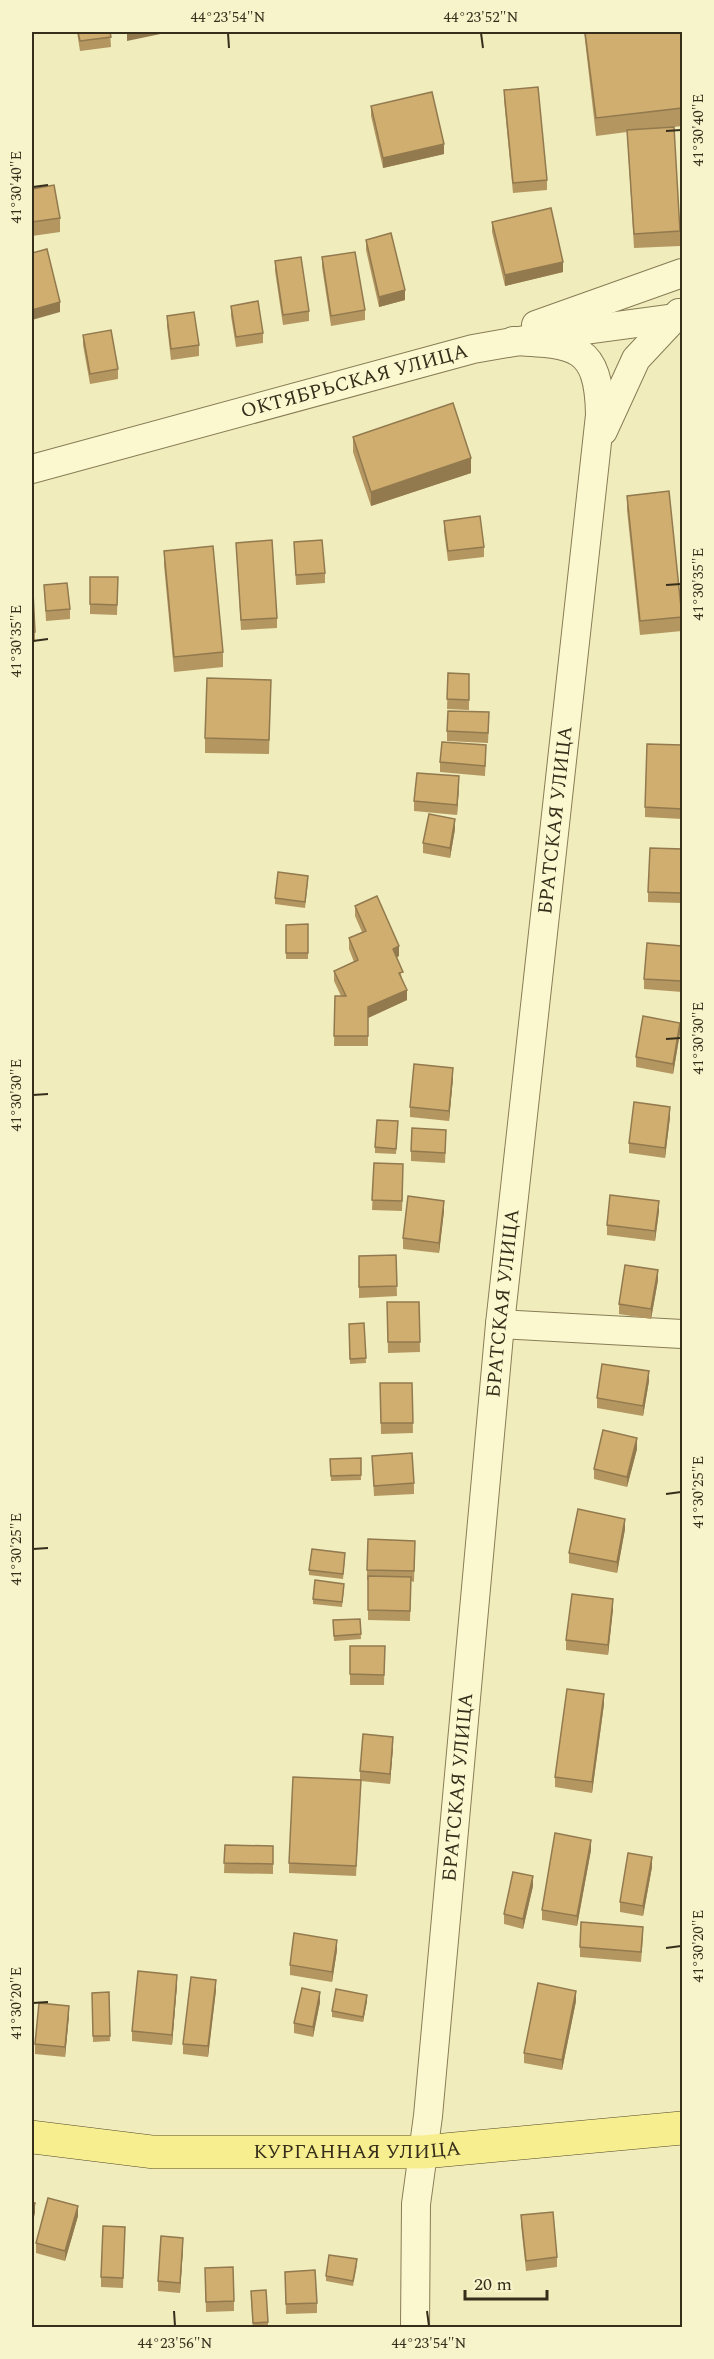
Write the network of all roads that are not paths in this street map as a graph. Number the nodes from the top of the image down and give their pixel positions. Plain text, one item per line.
1 (682, 273) edge
2 (680, 318) edge
3 (513, 341) junction
4 (472, 349) junction
5 (596, 446) junction
6 (32, 469) edge
7 (500, 1324) junction
8 (682, 1334) edge
9 (682, 2128) edge
10 (32, 2137) edge
11 (423, 2152) junction
12 (415, 2328) edge

1 - 4 street
2 - 3 street, ОКТЯБРЬСКАЯ УЛИЦА
2 - 5 street
3 - 4 street, ОКТЯБРЬСКАЯ УЛИЦА
3 - 5 street, БРАТСКАЯ УЛИЦА
4 - 6 street, ОКТЯБРЬСКАЯ УЛИЦА
5 - 7 street, БРАТСКАЯ УЛИЦА
7 - 8 street
7 - 11 street, БРАТСКАЯ УЛИЦА
9 - 11 main road, КУРГАННАЯ УЛИЦА
10 - 11 main road, КУРГАННАЯ УЛИЦА
11 - 12 street, БРАТСКАЯ УЛИЦА

